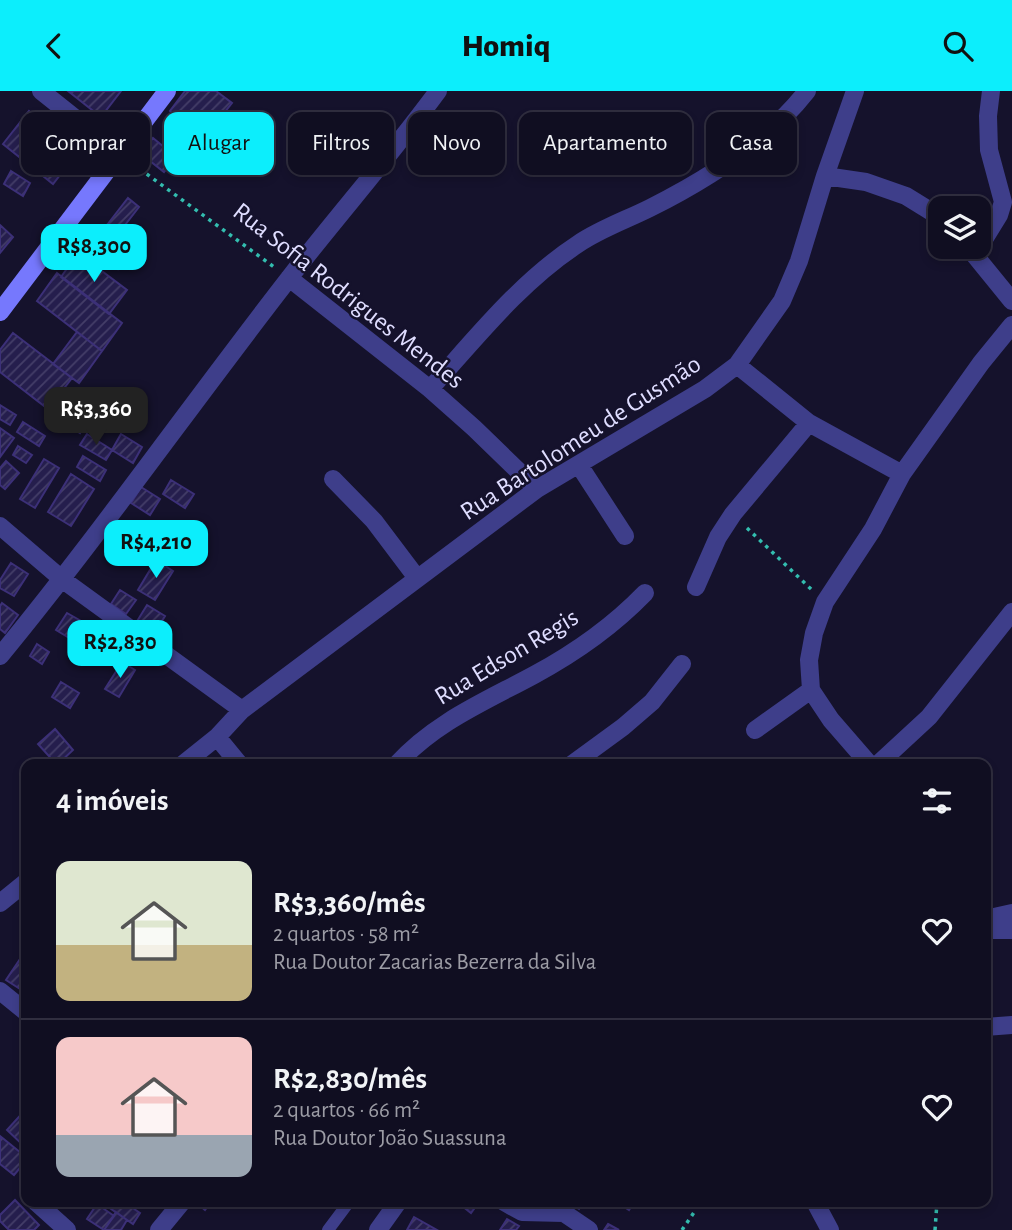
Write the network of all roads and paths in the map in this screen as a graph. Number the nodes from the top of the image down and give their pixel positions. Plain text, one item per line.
1 (41, 91) edge
2 (167, 91) edge
3 (438, 91) edge
4 (807, 91) edge
5 (855, 91) edge
6 (991, 91) edge
7 (67, 112) edge
8 (150, 114) edge
9 (104, 175) edge
10 (149, 175) edge
11 (825, 176) junction
12 (928, 210) edge
13 (991, 225) edge
14 (979, 259) edge
15 (289, 278) junction
16 (1012, 301) edge
17 (0, 312) edge
18 (1012, 325) edge
19 (737, 366) junction
20 (430, 389) junction
21 (809, 423) junction
22 (579, 464) junction
23 (902, 474) junction
24 (333, 479) dead end
25 (537, 489) junction
26 (733, 514) junction
27 (0, 526) edge
28 (625, 536) dead end
29 (416, 578) junction
30 (63, 580) junction
31 (696, 587) dead end
32 (645, 593) dead end
33 (825, 602) junction
34 (1012, 611) edge
35 (0, 656) edge
36 (682, 664) dead end
37 (811, 690) junction
38 (242, 710) junction
39 (755, 730) dead end
40 (217, 737) junction
41 (190, 759) edge
42 (235, 759) edge
43 (402, 759) edge
44 (579, 759) edge
45 (865, 759) edge
46 (884, 759) edge
47 (21, 886) edge
48 (0, 903) edge
49 (1012, 913) edge
50 (991, 918) edge
51 (991, 930) edge
52 (1012, 930) edge
53 (0, 991) edge
54 (21, 1007) edge
55 (1012, 1025) edge
56 (991, 1027) edge
57 (42, 1207) edge
58 (177, 1207) edge
59 (345, 1207) edge
60 (394, 1207) edge
61 (513, 1207) edge
62 (694, 1207) edge
63 (818, 1207) edge
64 (937, 1207) edge
65 (67, 1230) edge
66 (159, 1230) edge
67 (328, 1230) edge
68 (378, 1230) edge
69 (589, 1230) edge
70 (682, 1230) edge
71 (830, 1230) edge
72 (935, 1230) edge

1 - 7 street
2 - 8 main road
3 - 15 street
4 - 20 street
5 - 11 street, Rua Bartolomeu de Gusmão
6 - 13 street
9 - 17 main road
10 - 15 path, Rua Sofia Rodrigues Mendes
11 - 12 street
11 - 19 street, Rua Bartolomeu de Gusmão
14 - 16 street
15 - 20 street, Rua Sofia Rodrigues Mendes
15 - 30 street
18 - 23 street
19 - 21 street
19 - 22 street, Rua Bartolomeu de Gusmão
20 - 25 street, Rua Sofia Rodrigues Mendes
21 - 23 street
21 - 26 street
22 - 25 street, Rua Bartolomeu de Gusmão
22 - 28 street
23 - 33 street
24 - 29 street
25 - 29 street, Rua Bartolomeu de Gusmão
26 - 31 street
26 - 33 path
27 - 30 street
29 - 38 street, Rua Bartolomeu de Gusmão
30 - 35 street
30 - 38 street
32 - 43 street, Rua Edson Regis
33 - 37 street
34 - 46 street
36 - 44 street
37 - 39 street
37 - 45 street
38 - 40 street, Rua Bartolomeu de Gusmão
40 - 41 street, Rua Bartolomeu de Gusmão
40 - 42 street
47 - 48 street
49 - 50 street
51 - 52 street
53 - 54 street
55 - 56 street
57 - 65 street
58 - 66 street
59 - 67 lane
60 - 68 street
61 - 69 street
62 - 70 path
63 - 71 street
64 - 72 path

